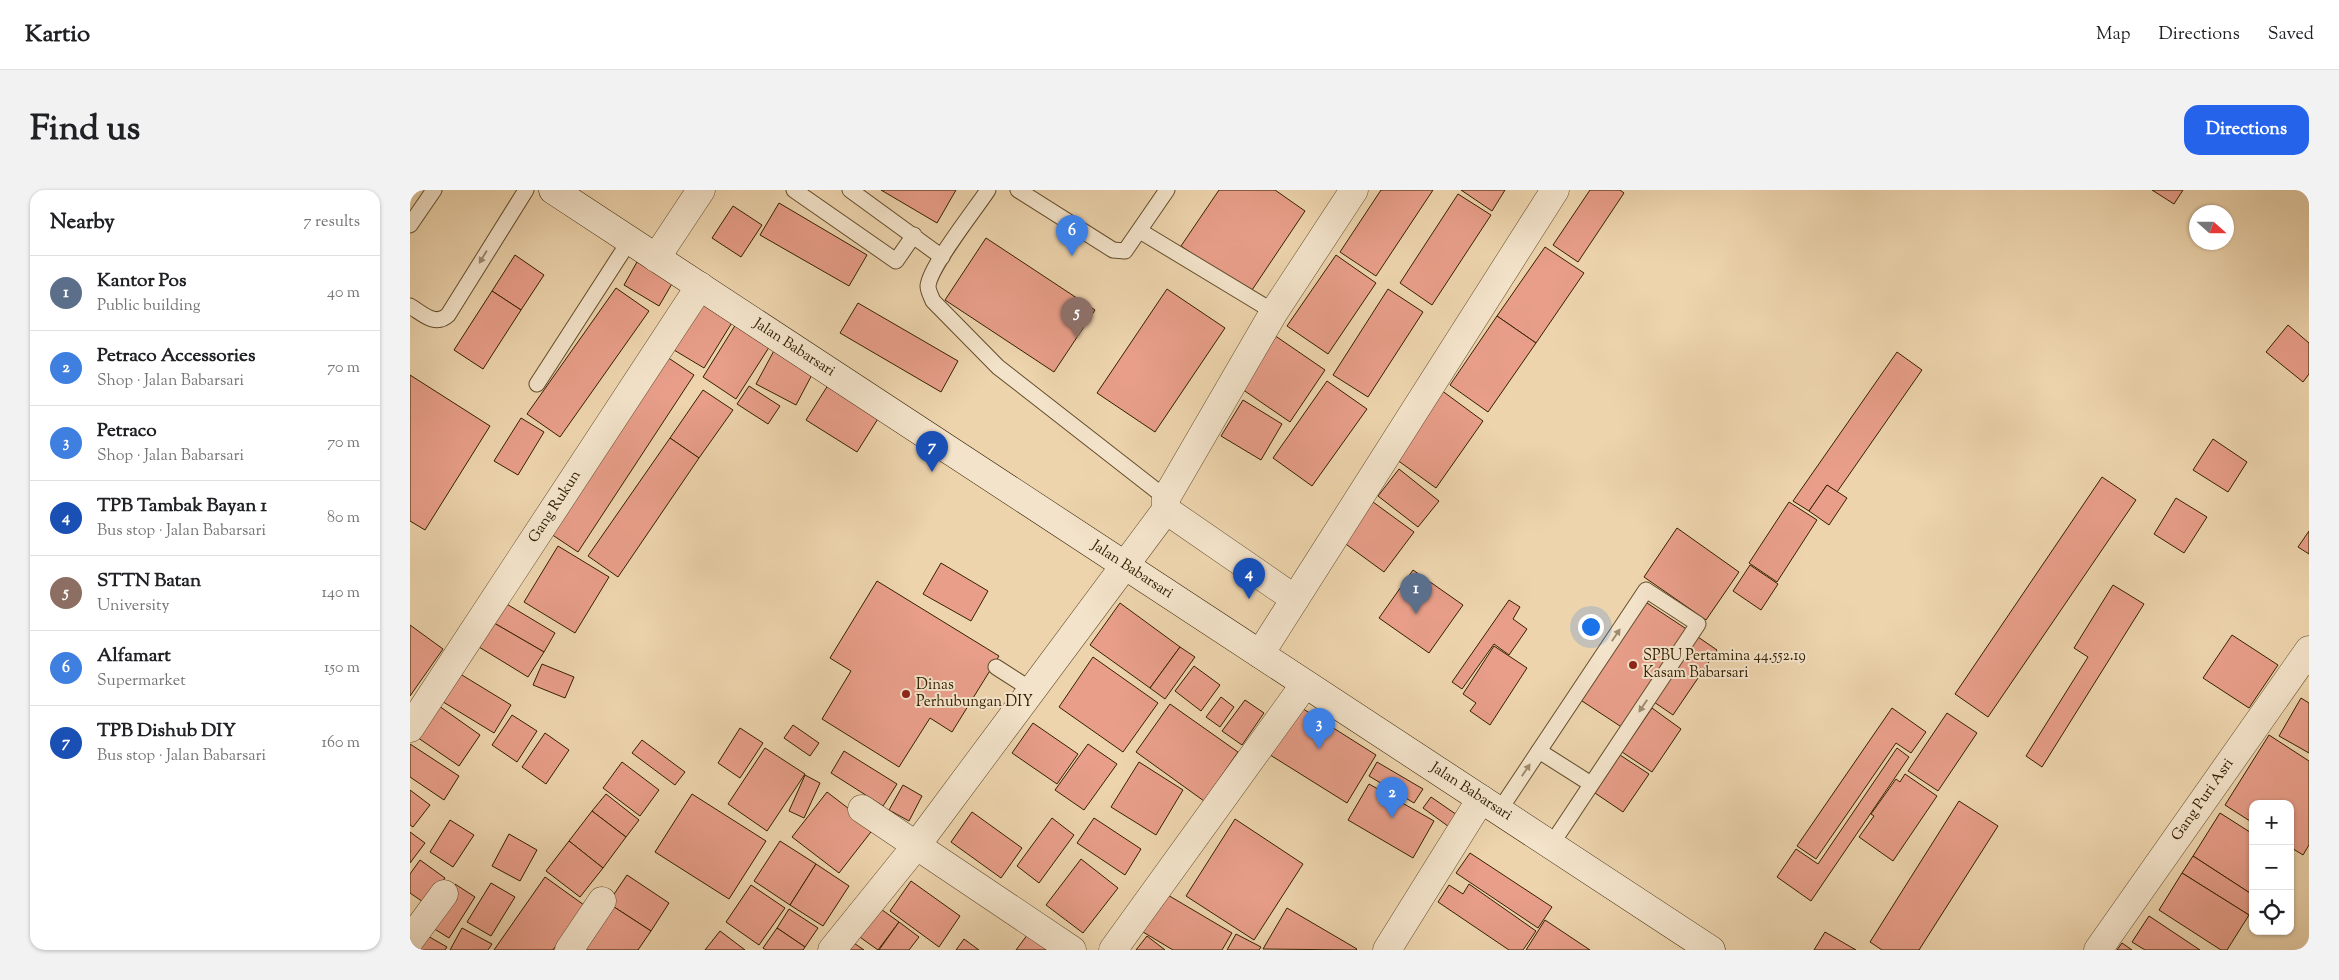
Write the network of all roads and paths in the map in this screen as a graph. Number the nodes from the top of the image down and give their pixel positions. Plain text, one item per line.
1 (434, 190) edge
2 (526, 190) edge
3 (554, 190) edge
4 (701, 190) edge
5 (794, 190) edge
6 (850, 190) edge
7 (988, 190) edge
8 (1018, 190) edge
9 (1167, 190) edge
10 (1354, 190) edge
11 (1555, 190) edge
12 (410, 225) edge
13 (1140, 231) junction
14 (914, 235) junction
15 (630, 240) junction
16 (942, 257) junction
17 (656, 258) junction
18 (700, 286) junction
19 (410, 306) edge
20 (1274, 312) junction
21 (537, 384) dead end
22 (1166, 504) junction
23 (1125, 566) junction
24 (1295, 598) junction
25 (2309, 650) edge
26 (1260, 654) junction
27 (996, 667) dead end
28 (1305, 684) junction
29 (1032, 690) junction
30 (410, 728) edge
31 (1539, 751) junction
32 (1591, 784) junction
33 (1490, 805) junction
34 (862, 809) dead end
35 (1551, 845) junction
36 (916, 846) junction
37 (444, 894) dead end
38 (602, 901) dead end
39 (410, 940) edge
40 (1061, 947) edge
41 (570, 950) edge
42 (832, 950) edge
43 (1113, 950) edge
44 (1387, 950) edge
45 (1711, 950) edge
46 (2098, 950) edge

1 - 12 lane
2 -> 19 lane
3 - 15 street, Jalan Babarsari
4 - 17 street
5 - 14 lane
6 - 14 lane
7 - 16 lane
8 - 13 lane
9 - 13 lane
10 - 20 street
11 - 24 street
13 - 20 lane
14 - 16 lane
15 - 17 street, Jalan Babarsari
15 - 21 lane
16 - 22 lane
17 - 18 street, Jalan Babarsari
18 - 23 street, Jalan Babarsari
18 - 30 street, Gang Rukun
20 - 22 street
22 - 23 street
22 - 24 street
23 - 26 street, Jalan Babarsari
23 - 29 street
24 - 26 street
25 - 46 street, Gang Puri Asri
26 - 28 street, Jalan Babarsari
27 - 29 lane
28 - 33 street, Jalan Babarsari
28 - 43 street
29 - 36 street
31 - 32 lane
31 -> 32 lane
33 -> 31 lane
32 - 35 lane
33 - 35 street, Jalan Babarsari
33 - 44 street
34 - 36 street
35 - 45 street, Jalan Babarsari
36 - 40 street
36 - 42 street
37 - 39 street
38 - 41 street

